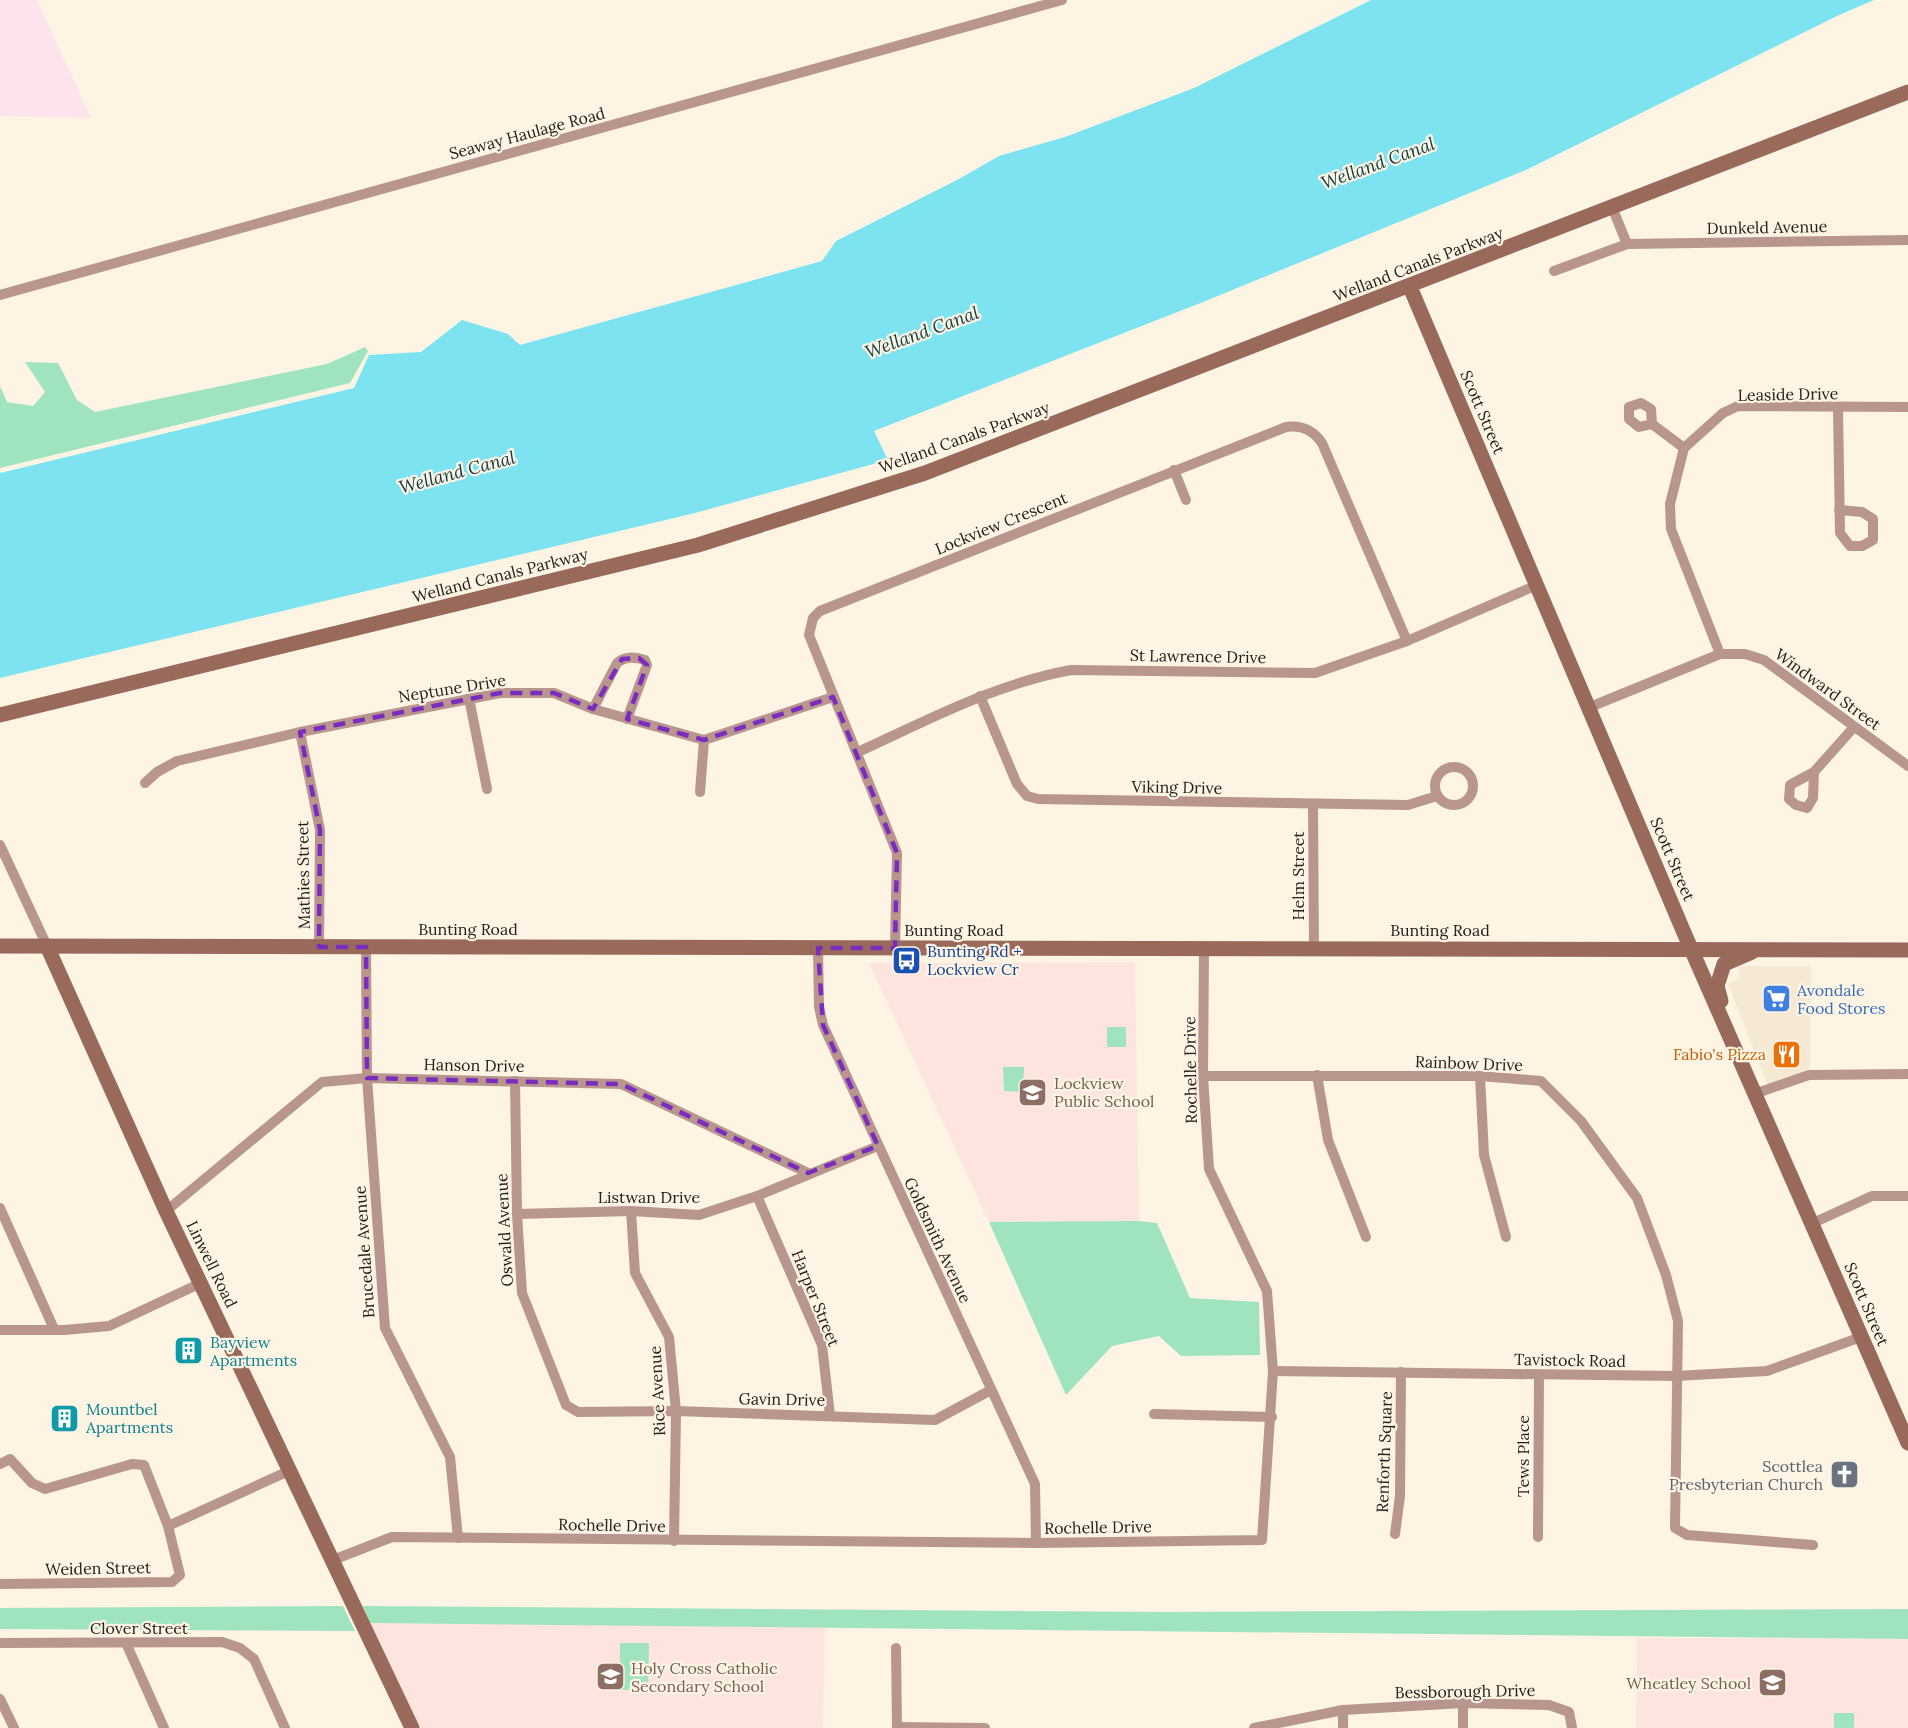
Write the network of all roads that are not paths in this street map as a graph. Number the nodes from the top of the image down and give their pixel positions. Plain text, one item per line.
1 (1062, 0) edge
2 (1908, 92) edge
3 (1612, 207) junction
4 (1908, 240) edge
5 (1627, 244) junction
6 (1554, 271) dead end
7 (1410, 287) junction
8 (0, 295) edge
9 (1908, 407) edge
10 (1838, 409) junction
11 (1652, 424) dead end
12 (1684, 448) junction
13 (1174, 470) junction
14 (1186, 500) dead end
15 (1839, 510) dead end
16 (1537, 585) junction
17 (1407, 641) junction
18 (1720, 654) junction
19 (980, 696) junction
20 (833, 697) junction
21 (469, 698) junction
22 (1590, 707) junction
23 (593, 709) junction
24 (0, 715) edge
25 (627, 719) junction
26 (1854, 727) junction
27 (300, 732) junction
28 (704, 741) junction
29 (858, 752) junction
30 (1908, 766) edge
31 (1814, 772) dead end
32 (145, 783) dead end
33 (487, 789) dead end
34 (700, 792) dead end
35 (1437, 796) dead end
36 (1313, 804) junction
37 (0, 845) edge
38 (0, 946) edge
39 (47, 946) junction
40 (366, 947) junction
41 (1691, 947) junction
42 (319, 948) junction
43 (818, 948) junction
44 (895, 948) junction
45 (1204, 948) junction
46 (1314, 948) junction
47 (1757, 950) junction
48 (1908, 950) edge
49 (1728, 1028) junction
50 (1908, 1074) edge
51 (1317, 1075) junction
52 (1203, 1076) junction
53 (1480, 1076) junction
54 (367, 1078) junction
55 (515, 1081) junction
56 (1757, 1094) junction
57 (878, 1146) junction
58 (808, 1173) junction
59 (757, 1196) junction
60 (1908, 1196) edge
61 (0, 1208) edge
62 (166, 1211) junction
63 (631, 1211) junction
64 (517, 1214) junction
65 (1813, 1223) junction
66 (1366, 1237) dead end
67 (1506, 1237) dead end
68 (201, 1283) junction
69 (54, 1329) junction
70 (0, 1330) edge
71 (1861, 1337) junction
72 (1273, 1371) junction
73 (1401, 1372) junction
74 (1539, 1375) junction
75 (1676, 1376) junction
76 (990, 1390) junction
77 (566, 1405) joint
78 (676, 1411) junction
79 (1154, 1414) dead end
80 (830, 1415) junction
81 (1272, 1417) junction
82 (1908, 1443) edge
83 (0, 1464) edge
84 (291, 1470) junction
85 (168, 1526) junction
86 (1395, 1534) dead end
87 (1538, 1537) dead end
88 (458, 1538) junction
89 (674, 1541) junction
90 (1036, 1543) junction
91 (1813, 1545) dead end
92 (333, 1560) junction
93 (0, 1584) edge
94 (0, 1643) edge
95 (126, 1643) junction
96 (896, 1648) dead end
97 (0, 1699) edge
98 (1463, 1703) junction
99 (1343, 1710) junction
100 (897, 1727) edge
101 (14, 1728) edge
102 (164, 1728) edge
103 (285, 1728) edge
104 (412, 1728) edge
105 (985, 1728) edge
106 (1254, 1728) edge
107 (1343, 1728) edge
108 (1462, 1728) edge
109 (1572, 1728) edge

1 - 8 street, Seaway Haulage Road
2 - 3 main road, Welland Canals Parkway
3 - 5 street
3 - 7 main road, Welland Canals Parkway
4 - 5 street, Dunkeld Avenue
5 - 6 street, Dunkeld Avenue
7 - 16 main road, Scott Street
7 - 24 main road, Welland Canals Parkway
9 - 10 street, Leaside Drive
10 - 12 street, Leaside Drive
10 - 15 street
11 - 12 street
12 - 18 street
13 - 14 street
13 - 17 street, Lockview Crescent
13 - 20 street, Lockview Crescent
16 - 17 street, St Lawrence Drive
16 - 22 main road, Scott Street
17 - 19 street, St Lawrence Drive
18 - 22 street, Windward Street
18 - 26 street, Windward Street
19 - 29 street, St Lawrence Drive
19 - 36 street, Viking Drive
20 - 28 street
20 - 29 street, Lockview Crescent
21 - 23 street, Neptune Drive
21 - 27 street, Neptune Drive
21 - 33 street
22 - 41 main road, Scott Street
23 - 25 street, Neptune Drive
23 - 25 street
25 - 28 street, Neptune Drive
26 - 30 street, Windward Street
26 - 31 street
27 - 32 street, Neptune Drive
27 - 42 street, Mathies Street
28 - 34 street
29 - 44 street, Lockview Crescent
35 - 36 street, Viking Drive
36 - 46 street, Helm Street
37 - 39 street, Linwell Road
38 - 39 main road, Bunting Road
39 - 42 main road, Bunting Road
39 - 62 main road, Linwell Road
40 - 42 main road, Bunting Road
40 - 43 main road, Bunting Road
40 - 54 street, Brucedale Avenue
41 - 46 main road, Bunting Road
41 - 47 main road, Bunting Road
41 - 49 main road, Scott Street
43 - 44 main road, Bunting Road
43 - 57 street, Goldsmith Avenue
44 - 45 main road, Bunting Road
45 - 46 main road, Bunting Road
45 - 52 street, Rochelle Drive
47 - 48 main road, Bunting Road
47 - 49 main road
49 - 56 main road, Scott Street
50 - 56 street
51 - 52 street, Rainbow Drive
51 - 53 street, Rainbow Drive
51 - 66 street
52 - 72 street, Rochelle Drive
53 - 67 street
53 - 75 street, Rainbow Drive
54 - 55 street, Hanson Drive
54 - 62 street, Hanson Drive
54 - 88 street, Brucedale Avenue
55 - 58 street, Hanson Drive
55 - 64 street, Oswald Avenue
56 - 65 main road, Scott Street
57 - 58 street, Listwan Drive
57 - 76 street, Goldsmith Avenue
58 - 59 street, Listwan Drive
59 - 63 street, Listwan Drive
59 - 80 street, Harper Street
60 - 65 street
61 - 69 street
62 - 68 main road, Linwell Road
63 - 64 street, Listwan Drive
63 - 78 street, Rice Avenue
64 - 77 street, Oswald Avenue
65 - 71 main road, Scott Street
68 - 69 street
68 - 84 main road, Linwell Road
69 - 70 street
71 - 75 street, Tavistock Road
71 - 82 main road, Scott Street
72 - 73 street, Tavistock Road
72 - 81 street, Rochelle Drive
73 - 74 street, Tavistock Road
73 - 86 street, Renforth Square
74 - 75 street, Tavistock Road
74 - 87 street, Tews Place
75 - 91 street, Rainbow Drive
76 - 80 street, Gavin Drive
76 - 90 street, Goldsmith Avenue
77 - 78 street, Gavin Drive
78 - 80 street, Gavin Drive
78 - 89 street, Rice Avenue
79 - 81 street
81 - 90 street, Rochelle Drive
83 - 85 street, Weiden Street
84 - 85 street
84 - 92 main road, Linwell Road
85 - 93 street, Weiden Street
88 - 89 street, Rochelle Drive
88 - 92 street, Rochelle Drive
89 - 90 street, Rochelle Drive
92 - 104 main road, Linwell Road
94 - 95 street, Clover Street
95 - 102 street
95 - 103 street, Clover Street
96 - 100 street
97 - 101 street
98 - 99 street, Bessborough Drive
98 - 108 street
98 - 109 street, Bessborough Drive
99 - 106 street, Bessborough Drive
99 - 107 street
100 - 105 street

